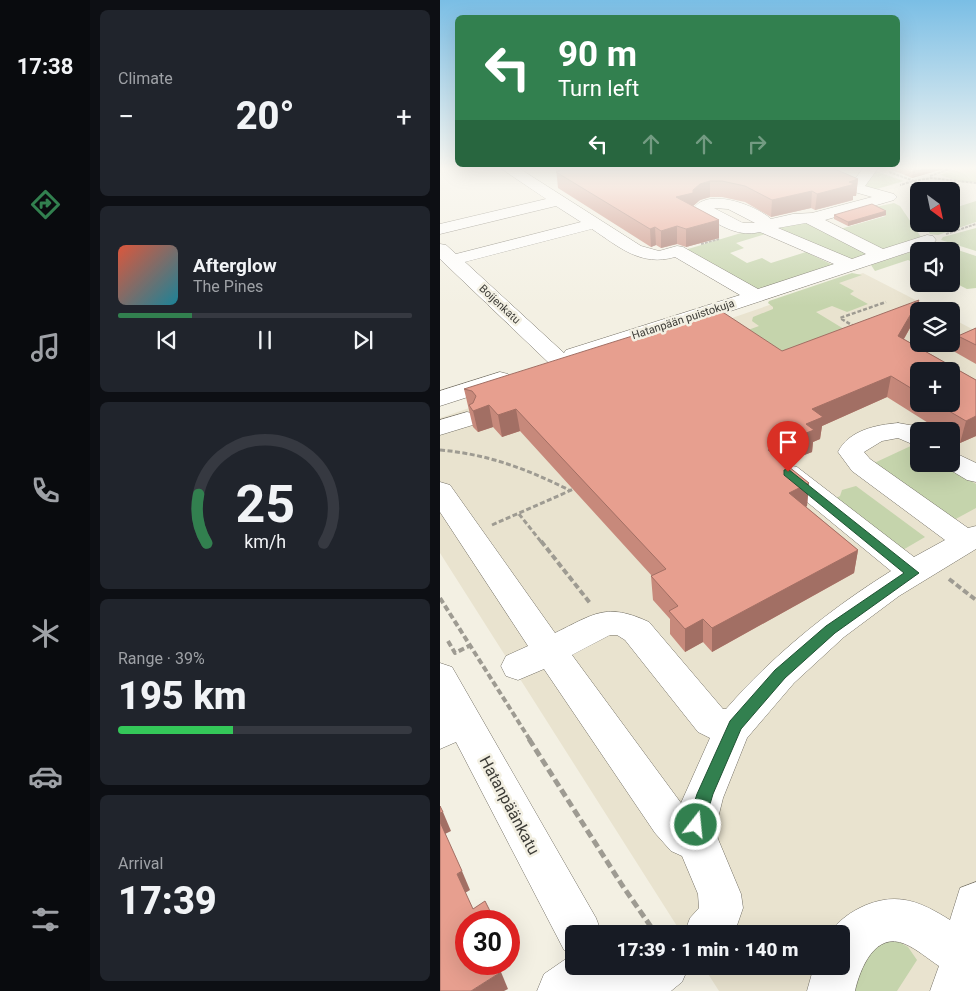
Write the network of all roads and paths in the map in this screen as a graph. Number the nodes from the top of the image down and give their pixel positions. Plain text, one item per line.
1 (508, 213) edge
2 (577, 213) edge
3 (826, 213) edge
4 (808, 218) junction
5 (593, 224) junction
6 (976, 224) edge
7 (758, 228) junction
8 (440, 230) edge
9 (927, 240) joint
10 (677, 252) junction
11 (446, 255) edge
12 (882, 255) junction
13 (851, 265) junction
14 (756, 296) junction
15 (886, 302) dead end
16 (857, 328) edge
17 (540, 366) junction
18 (440, 399) edge
19 (467, 419) dead end
20 (440, 428) edge
21 (910, 434) edge
22 (440, 450) edge
23 (960, 464) edge
24 (788, 472) edge
25 (976, 474) edge
26 (571, 485) edge
27 (579, 487) edge
28 (570, 490) junction
29 (440, 491) edge
30 (470, 534) junction
31 (971, 538) edge
32 (913, 573) junction
33 (440, 598) edge
34 (448, 641) dead end
35 (469, 646) junction
36 (549, 650) junction
37 (518, 666) dead end
38 (440, 677) edge
39 (735, 725) junction
40 (452, 726) edge
41 (698, 842) junction
42 (976, 904) edge
43 (574, 925) edge
44 (650, 925) edge
45 (713, 925) edge
46 (850, 944) edge
47 (959, 974) edge
48 (585, 975) edge
49 (603, 975) edge
50 (654, 975) edge
51 (835, 975) edge
52 (561, 991) edge
53 (612, 991) edge
54 (632, 991) edge
55 (831, 991) edge

1 - 8 street
2 - 5 street
3 - 4 street
4 - 7 street
4 - 12 street
5 - 10 street
5 - 11 street
6 - 9 path
7 - 10 path
7 - 13 street
9 - 12 street, Hatanpään puistokuja
10 - 14 street
11 - 17 street, Boijenkatu
12 - 13 street, Hatanpään puistokuja
13 - 14 street, Hatanpään puistokuja
14 - 17 street, Hatanpään puistokuja
15 - 16 path
17 - 18 street, Hatanpään puistokuja
19 - 20 street
21 - 31 street
22 - 28 path
23 - 25 street
24 - 32 street
26 - 28 path
27 - 28 path
28 - 30 path
29 - 30 street
30 - 36 street
31 - 32 street
32 - 39 street
33 - 35 path
34 - 35 path
35 - 44 path
36 - 37 street
36 - 39 street
36 - 41 street
38 - 40 street, Hatanpäänkatu
39 - 41 street
40 - 43 street, Hatanpäänkatu
41 - 45 street
42 - 47 street
46 - 47 street
48 - 52 street
49 - 53 street
50 - 54 street
51 - 55 street

